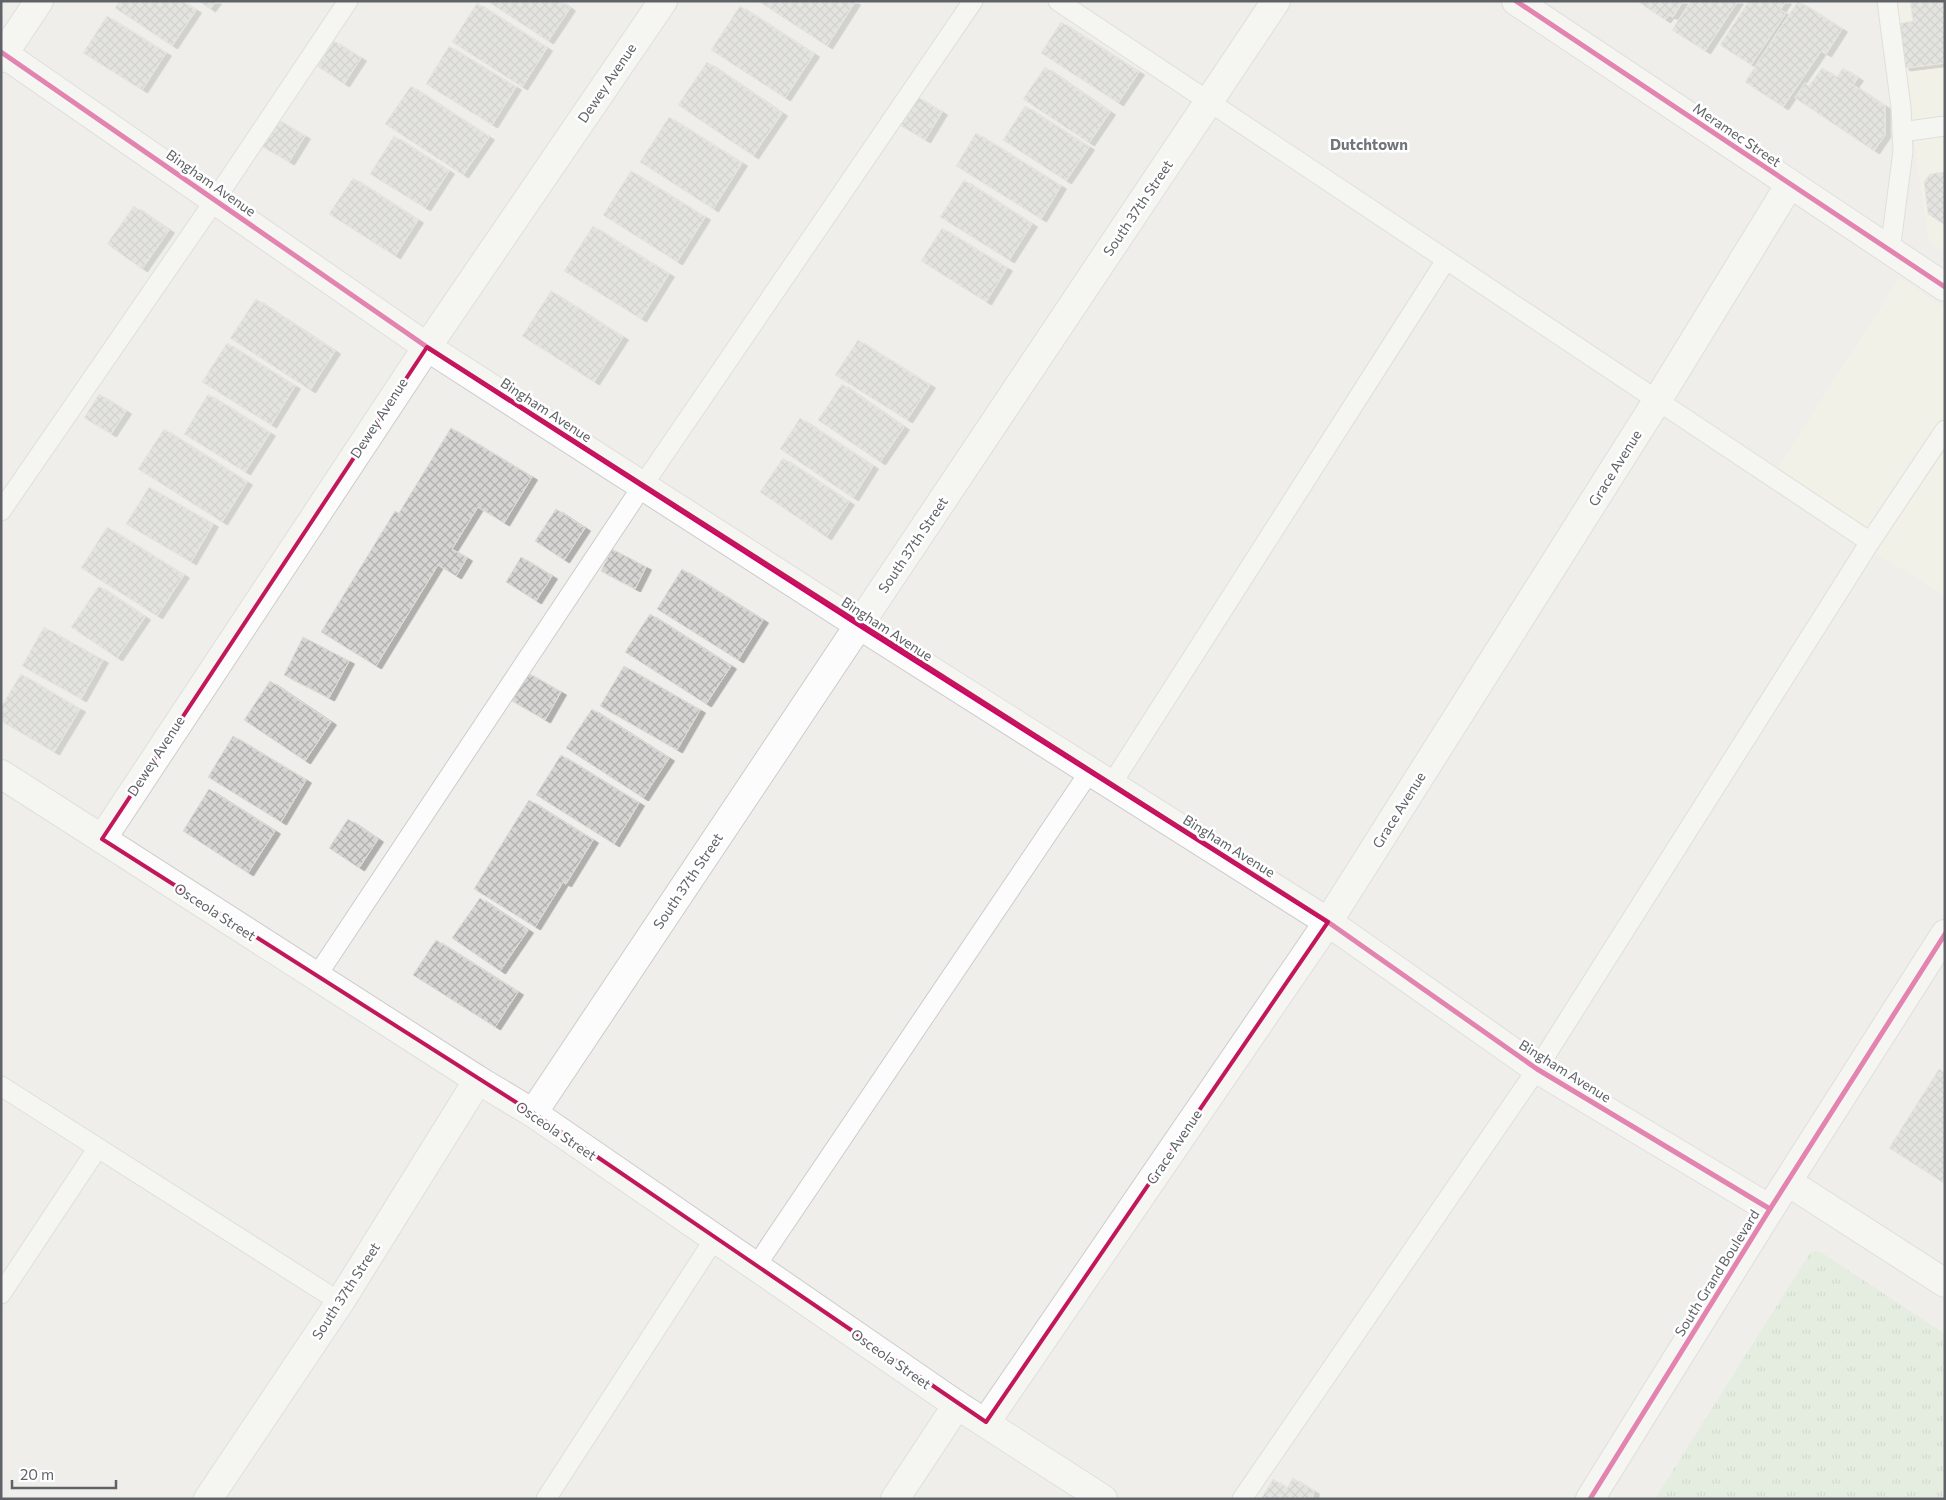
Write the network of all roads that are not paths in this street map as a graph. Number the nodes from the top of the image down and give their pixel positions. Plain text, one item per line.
1 (39, 1) edge
2 (348, 1) edge
3 (663, 1) edge
4 (973, 1) edge
5 (1058, 1) edge
6 (1276, 1) edge
7 (1516, 1) edge
8 (1886, 1) edge
9 (2, 55) edge
10 (1210, 101) junction
11 (1945, 126) edge
12 (1902, 132) junction
13 (1790, 184) junction
14 (215, 200) junction
15 (1890, 251) junction
16 (1446, 260) junction
17 (1945, 287) edge
18 (427, 346) junction
19 (1657, 401) junction
20 (1945, 430) edge
21 (643, 485) junction
22 (1, 511) edge
23 (1870, 542) junction
24 (859, 625) junction
25 (1, 774) edge
26 (1100, 778) junction
27 (102, 839) junction
28 (1328, 922) junction
29 (1945, 934) edge
30 (316, 976) junction
31 (1537, 1069) junction
32 (478, 1080) junction
33 (1, 1086) edge
34 (532, 1113) junction
35 (97, 1149) junction
36 (1788, 1182) junction
37 (1770, 1209) junction
38 (715, 1238) junction
39 (756, 1266) junction
40 (1945, 1283) edge
41 (1, 1294) edge
42 (340, 1302) junction
43 (957, 1405) junction
44 (986, 1422) junction
45 (208, 1499) edge
46 (546, 1499) edge
47 (895, 1499) edge
48 (1104, 1499) edge
49 (1242, 1499) edge
50 (1590, 1499) edge

1 - 9 street
2 - 14 lane
3 - 18 street, Dewey Avenue
4 - 21 lane
5 - 10 lane
6 - 10 street, South 37th Street
7 - 13 street, Meramec Street
8 - 12 lane
9 - 14 street, Bingham Avenue
10 - 16 lane
10 - 24 street, South 37th Street
11 - 12 lane
12 - 15 lane
13 - 15 street, Meramec Street
13 - 19 street, Grace Avenue
14 - 18 street, Bingham Avenue
14 - 22 lane
15 - 17 street, Meramec Street
16 - 19 lane
16 - 26 lane
18 - 21 street, Bingham Avenue
18 - 27 street, Dewey Avenue
19 - 23 lane
19 - 28 street, Grace Avenue
20 - 23 lane
21 - 24 street, Bingham Avenue
21 - 30 lane
23 - 31 lane
24 - 26 street, Bingham Avenue
24 - 34 street, South 37th Street
25 - 27 street, Osceola Street
26 - 28 street, Bingham Avenue
26 - 39 lane
27 - 30 street, Osceola Street
28 - 31 street, Bingham Avenue
28 - 44 street, Grace Avenue
29 - 36 street, South Grand Boulevard
30 - 32 street, Osceola Street
31 - 37 street, Bingham Avenue
31 - 49 lane
32 - 34 street, Osceola Street
32 - 42 street, South 37th Street
33 - 35 lane
34 - 38 street, Osceola Street
35 - 41 lane
35 - 42 lane
36 - 37 street, South Grand Boulevard
36 - 40 street
37 - 50 street, South Grand Boulevard
38 - 39 street, Osceola Street
38 - 46 lane
39 - 43 street, Osceola Street
42 - 45 street, South 37th Street
43 - 44 street, Osceola Street
43 - 47 street
44 - 48 street, Osceola Street

